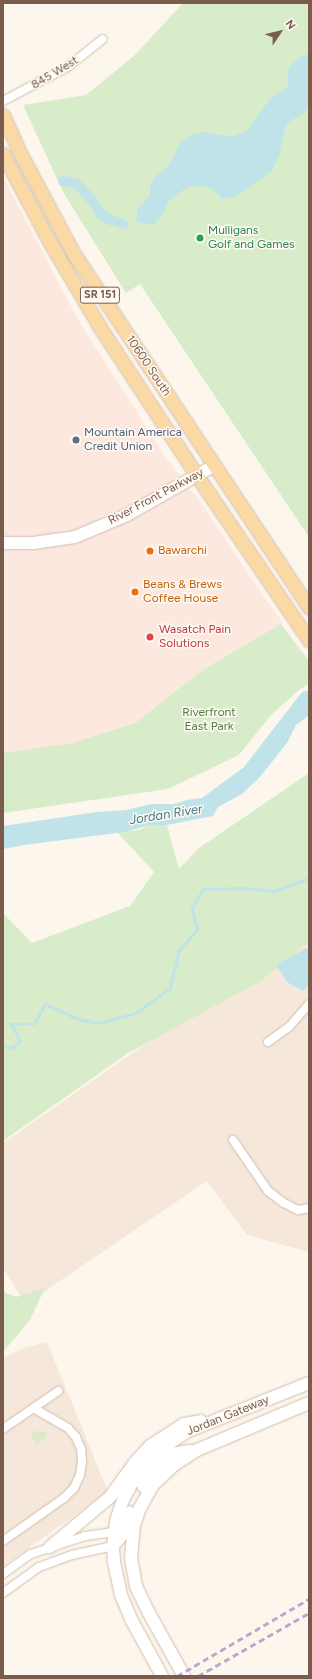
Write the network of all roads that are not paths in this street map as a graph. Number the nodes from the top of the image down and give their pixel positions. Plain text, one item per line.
1 (104, 39) dead end
2 (3, 101) edge
3 (3, 115) edge
4 (3, 154) edge
5 (215, 465) junction
6 (197, 476) junction
7 (3, 543) edge
8 (309, 608) edge
9 (309, 640) edge
10 (309, 1004) edge
11 (268, 1042) dead end
12 (233, 1140) dead end
13 (309, 1208) edge
14 (309, 1383) edge
15 (58, 1391) dead end
16 (309, 1403) edge
17 (34, 1408) junction
18 (212, 1421) junction
19 (3, 1429) edge
20 (196, 1450) junction
21 (116, 1539) junction
22 (3, 1541) edge
23 (50, 1547) junction
24 (3, 1574) edge
25 (3, 1593) edge
26 (145, 1606) junction
27 (162, 1676) edge
28 (184, 1676) edge

1 - 2 street, 845 West
3 - 5 main road, 10600 South / SR 151
4 - 6 main road, 10600 South / SR 151
5 - 6 main road, River Front Parkway
5 - 8 main road, 10600 South / SR 151
6 - 7 main road, River Front Parkway
6 - 9 main road, 10600 South / SR 151
10 - 11 street
12 - 13 street
14 - 18 main road, Jordan Gateway
15 - 17 street
16 - 20 main road, Jordan Gateway
17 - 19 street
17 - 22 street
18 - 21 main road, Jordan Gateway
18 - 23 main road
20 - 21 main road
20 - 26 main road, Jordan Gateway
21 - 23 street
21 - 25 street
21 - 26 main road
21 - 27 main road, Jordan Gateway
23 - 24 street
26 - 28 main road, Jordan Gateway

